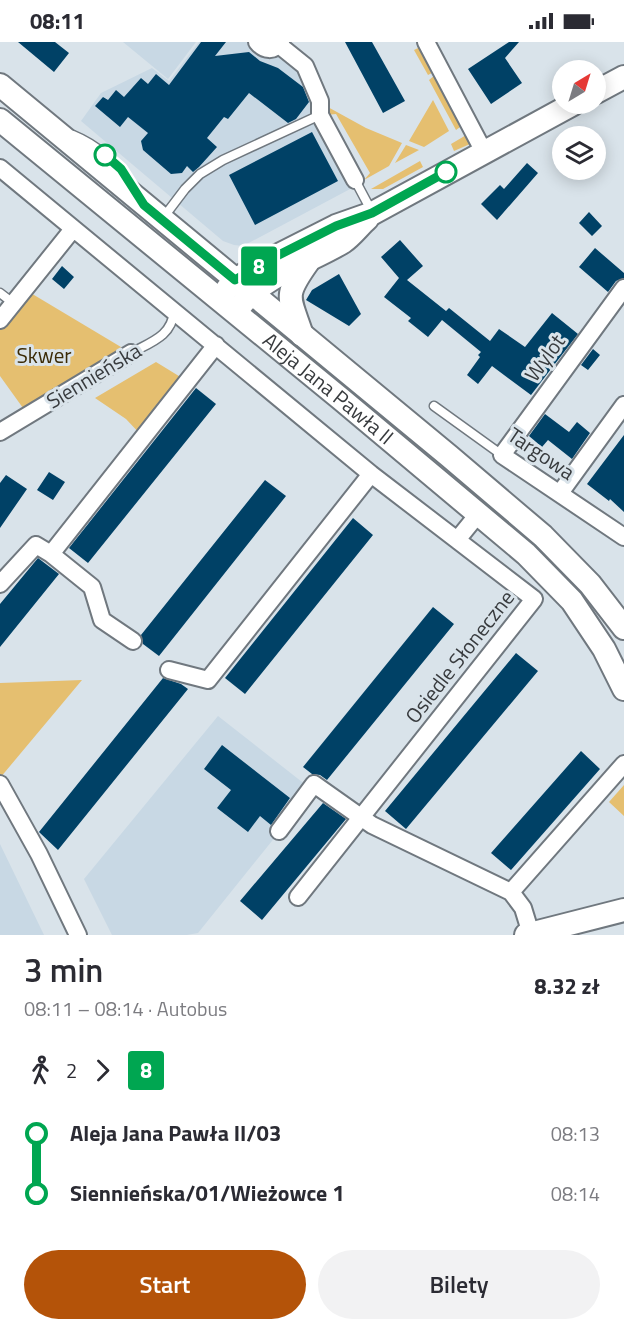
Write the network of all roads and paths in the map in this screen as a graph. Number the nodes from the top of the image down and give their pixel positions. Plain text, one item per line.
1 (256, 42) edge
2 (426, 42) edge
3 (280, 43) edge
4 (624, 77) edge
5 (0, 85) edge
6 (606, 87) edge
7 (554, 114) edge
8 (320, 116) junction
9 (0, 120) edge
10 (484, 152) junction
11 (0, 168) edge
12 (355, 180) joint
13 (372, 213) junction
14 (161, 219) junction
15 (72, 229) junction
16 (312, 257) junction
17 (243, 287) junction
18 (624, 288) edge
19 (7, 298) edge
20 (226, 305) junction
21 (174, 311) junction
22 (0, 320) edge
23 (302, 335) junction
24 (216, 345) junction
25 (131, 353) joint
26 (624, 405) edge
27 (434, 406) dead end
28 (0, 432) edge
29 (502, 455) junction
30 (371, 474) junction
31 (560, 494) junction
32 (479, 513) junction
33 (624, 537) edge
34 (457, 540) junction
35 (51, 554) junction
36 (0, 584) edge
37 (624, 628) edge
38 (133, 641) dead end
39 (169, 670) dead end
40 (624, 688) edge
41 (624, 764) edge
42 (1, 787) edge
43 (361, 818) junction
44 (279, 831) dead end
45 (511, 892) junction
46 (298, 897) dead end
47 (624, 910) edge
48 (528, 934) edge
49 (78, 935) edge

1 - 3 street
2 - 10 street
3 - 8 street
4 - 6 main road
5 - 14 main road
7 - 10 main road
8 - 12 street
8 - 14 lane
9 - 20 main road, Aleja Jana Pawła II
10 - 13 main road
11 - 15 street, Osiedle Słoneczne
12 - 13 lane
13 - 16 main road
13 - 17 main road
14 - 17 main road, Aleja Jana Pawła II
15 - 19 street
15 - 21 street, Osiedle Słoneczne
16 - 17 main road
16 - 23 main road
17 - 20 main road
17 - 23 main road, Aleja Jana Pawła II
18 - 29 street, Wylot
19 - 22 street
20 - 32 main road, Aleja Jana Pawła II
21 - 24 street, Osiedle Słoneczne
21 - 25 lane, Siennieńska
23 - 37 main road, Aleja Jana Pawła II
24 - 30 street, Osiedle Słoneczne
24 - 35 street
25 - 28 street, Siennieńska
26 - 31 street
27 - 29 lane, Targowa
29 - 31 street, Targowa
30 - 34 street, Osiedle Słoneczne
30 - 39 street
31 - 33 street, Targowa
32 - 34 street
32 - 40 main road, Aleja Jana Pawła II
34 - 43 street, Osiedle Słoneczne
35 - 36 street
35 - 38 street
41 - 45 street
42 - 49 street
43 - 44 street
43 - 45 street
43 - 46 street, Osiedle Słoneczne
45 - 48 street
47 - 48 main road

